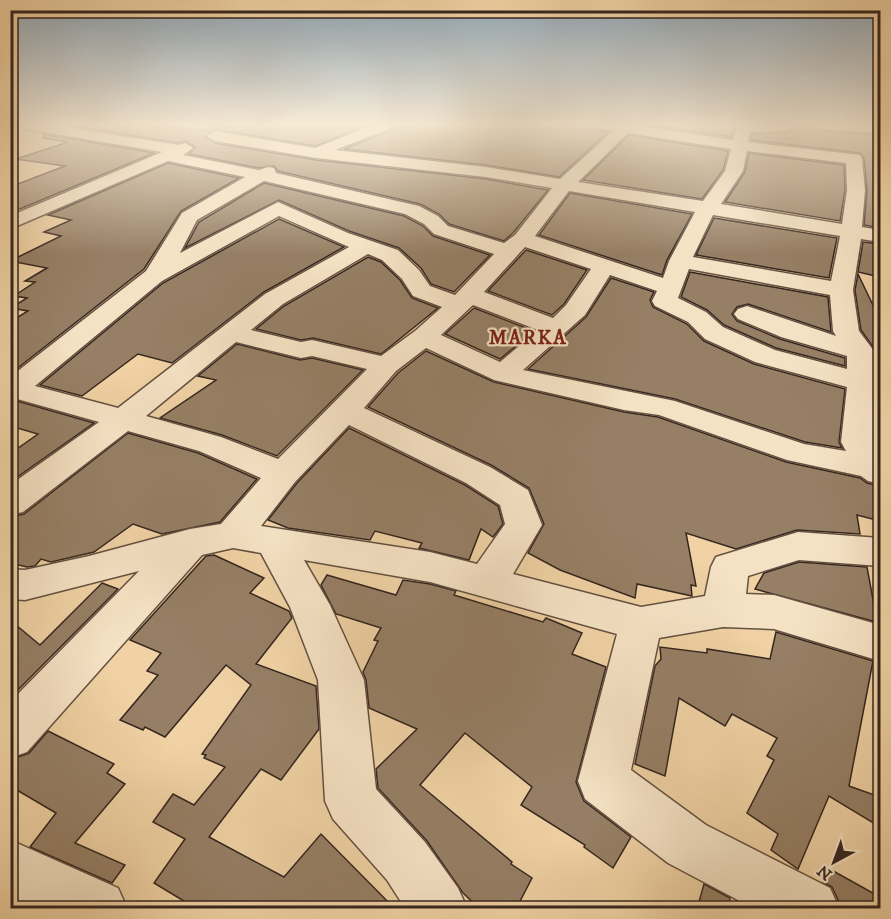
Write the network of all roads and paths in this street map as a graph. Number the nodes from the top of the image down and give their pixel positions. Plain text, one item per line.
1 (138, 168) edge
2 (229, 168) edge
3 (280, 168) edge
4 (449, 168) edge
5 (580, 168) edge
6 (735, 168) edge
7 (859, 168) edge
8 (260, 176) junction
9 (564, 185) junction
10 (707, 208) junction
11 (10, 223) edge
12 (849, 232) junction
13 (880, 236) edge
14 (514, 245) junction
15 (367, 246) junction
16 (680, 261) junction
17 (604, 267) junction
18 (154, 276) junction
19 (671, 288) junction
20 (841, 290) junction
21 (463, 300) junction
22 (747, 314) dead end
23 (557, 328) junction
24 (232, 334) junction
25 (423, 337) junction
26 (862, 340) edge
27 (386, 365) junction
28 (504, 374) junction
29 (868, 388) edge
30 (12, 390) edge
31 (345, 411) junction
32 (122, 420) junction
33 (876, 470) edge
34 (283, 474) junction
35 (10, 503) edge
36 (253, 538) junction
37 (190, 543) junction
38 (880, 552) edge
39 (486, 583) junction
40 (10, 584) edge
41 (723, 610) junction
42 (641, 624) junction
43 (880, 644) edge
44 (10, 736) edge
45 (10, 868) edge
46 (98, 909) edge
47 (438, 909) edge
48 (810, 909) edge

1 - 11 street
2 - 8 street
3 - 8 street
4 - 9 street
5 - 9 street
6 - 10 street
7 - 12 street
8 - 14 street
8 - 18 street
9 - 10 street
9 - 14 street
10 - 12 street
10 - 16 street
12 - 13 street
12 - 20 street
14 - 17 street
14 - 21 street
15 - 18 street
15 - 21 street
15 - 24 street
16 - 19 street
16 - 20 street
17 - 19 street
17 - 23 street
18 - 30 street
19 - 29 street
20 - 26 street
21 - 23 street
21 - 25 street
22 - 26 street
23 - 28 street
24 - 27 street
24 - 32 street
25 - 27 street
25 - 28 street
26 - 29 street
27 - 31 street
28 - 33 street
29 - 33 street
30 - 32 street
31 - 34 street
31 - 39 street
32 - 34 street
32 - 35 street
34 - 36 street
36 - 37 street
36 - 39 street
36 - 47 street
37 - 40 street
37 - 44 street
38 - 41 street
39 - 42 street
41 - 42 street
41 - 43 street
42 - 48 street
45 - 46 street

